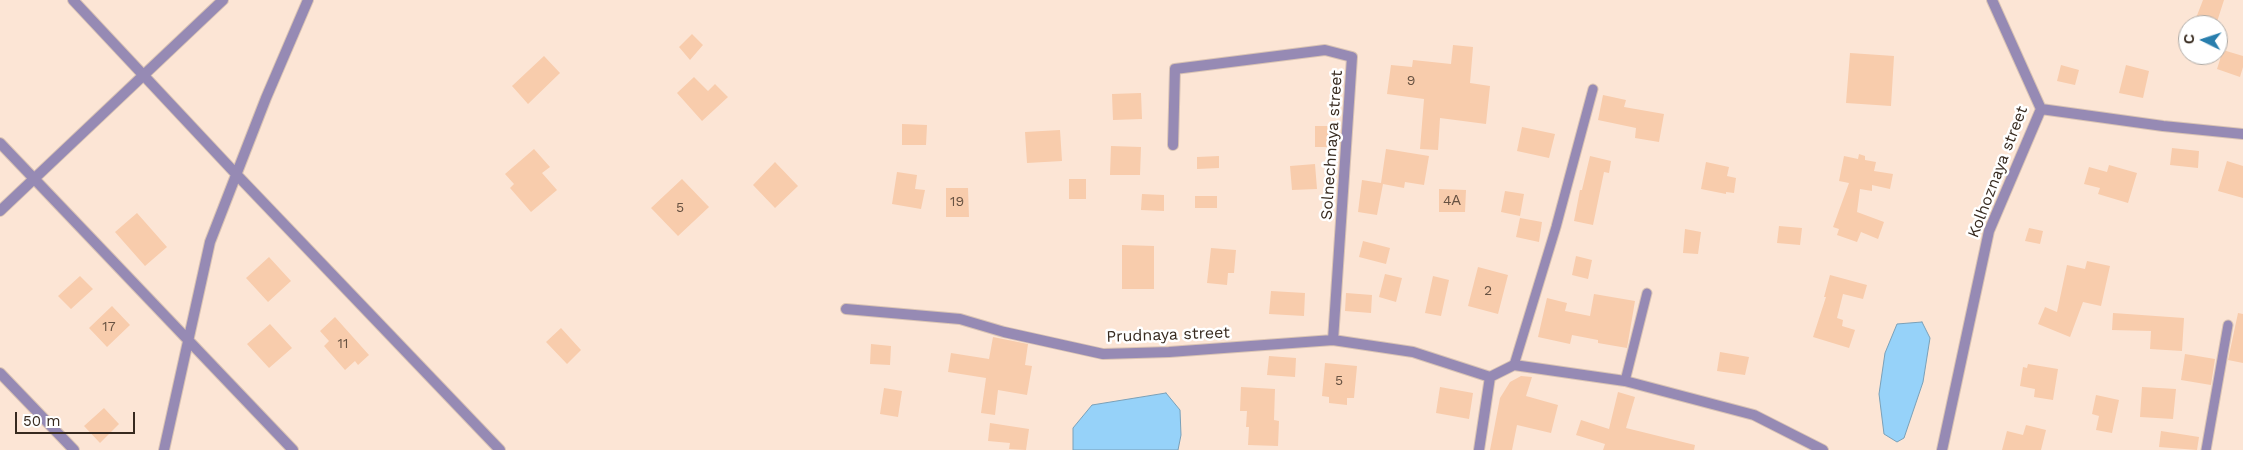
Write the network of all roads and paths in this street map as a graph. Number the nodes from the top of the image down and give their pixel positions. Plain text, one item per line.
1 (73, 0) edge
2 (223, 0) edge
3 (308, 0) edge
4 (1992, 0) edge
5 (143, 75) junction
6 (1593, 89) dead end
7 (2041, 109) junction
8 (2243, 134) edge
9 (0, 143) edge
10 (1172, 145) dead end
11 (236, 174) junction
12 (35, 179) junction
13 (0, 211) edge
14 (1647, 292) dead end
15 (846, 310) dead end
16 (2228, 325) dead end
17 (188, 338) junction
18 (1333, 340) junction
19 (1514, 365) junction
20 (0, 372) edge
21 (1490, 377) junction
22 (1625, 381) junction
23 (74, 450) edge
24 (164, 450) edge
25 (293, 450) edge
26 (500, 450) edge
27 (1479, 450) edge
28 (1823, 450) edge
29 (1942, 450) edge
30 (2206, 450) edge

1 - 5 street
2 - 5 street
3 - 11 street
4 - 7 street, Kolhoznaya street
5 - 11 street
5 - 12 street
6 - 19 lane
7 - 8 street
7 - 29 street, Kolhoznaya street
9 - 12 street
10 - 18 street, Solnechnaya street
11 - 17 street
11 - 26 street
12 - 13 street
12 - 17 street
14 - 22 lane
15 - 18 street, Prudnaya street
16 - 30 lane
17 - 24 street
17 - 25 street
18 - 21 street, Prudnaya street
19 - 21 street
19 - 22 street
20 - 23 street
21 - 27 street
22 - 28 street

